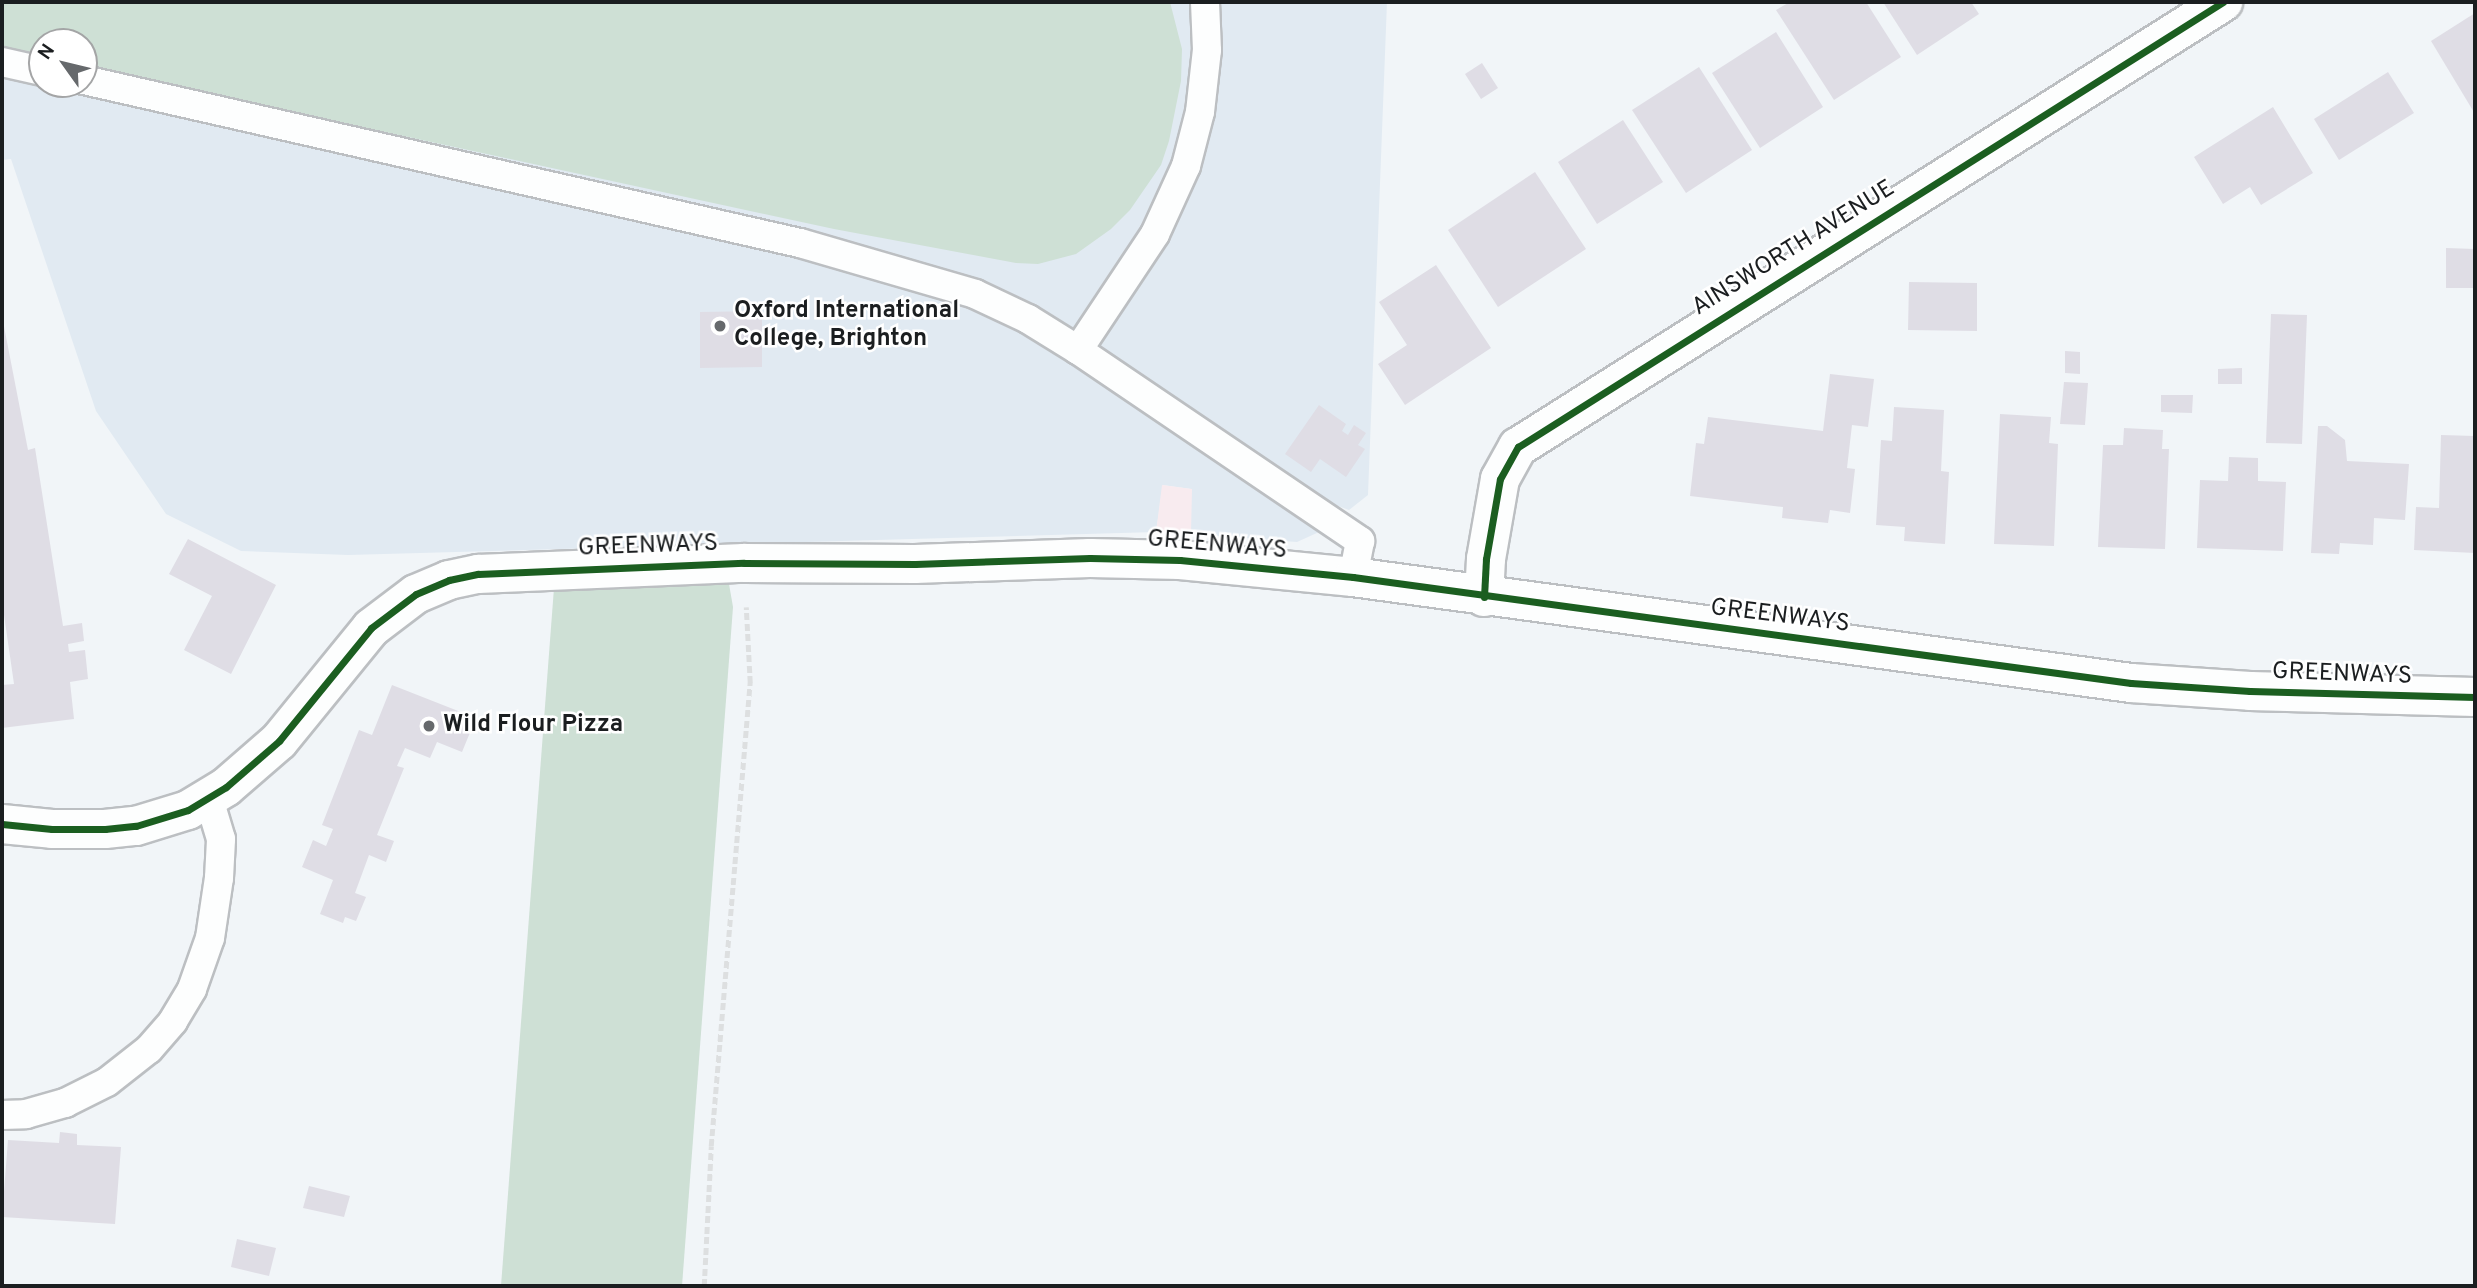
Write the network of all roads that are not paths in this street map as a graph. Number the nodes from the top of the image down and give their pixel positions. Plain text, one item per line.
1 (1205, 2) edge
2 (2223, 2) edge
3 (2, 62) edge
4 (28, 68) edge
5 (98, 83) edge
6 (1078, 350) junction
7 (1353, 578) junction
8 (1484, 597) junction
9 (2475, 697) edge
10 (209, 799) junction
11 (2, 824) edge
12 (2, 1115) edge

1 - 6 lane
2 - 8 street, AINSWORTH AVENUE
3 - 4 lane
5 - 6 lane
6 - 7 lane
7 - 8 street, GREENWAYS
7 - 10 street, GREENWAYS
8 - 9 street, GREENWAYS
10 - 11 street, GREENWAYS
10 - 12 lane

